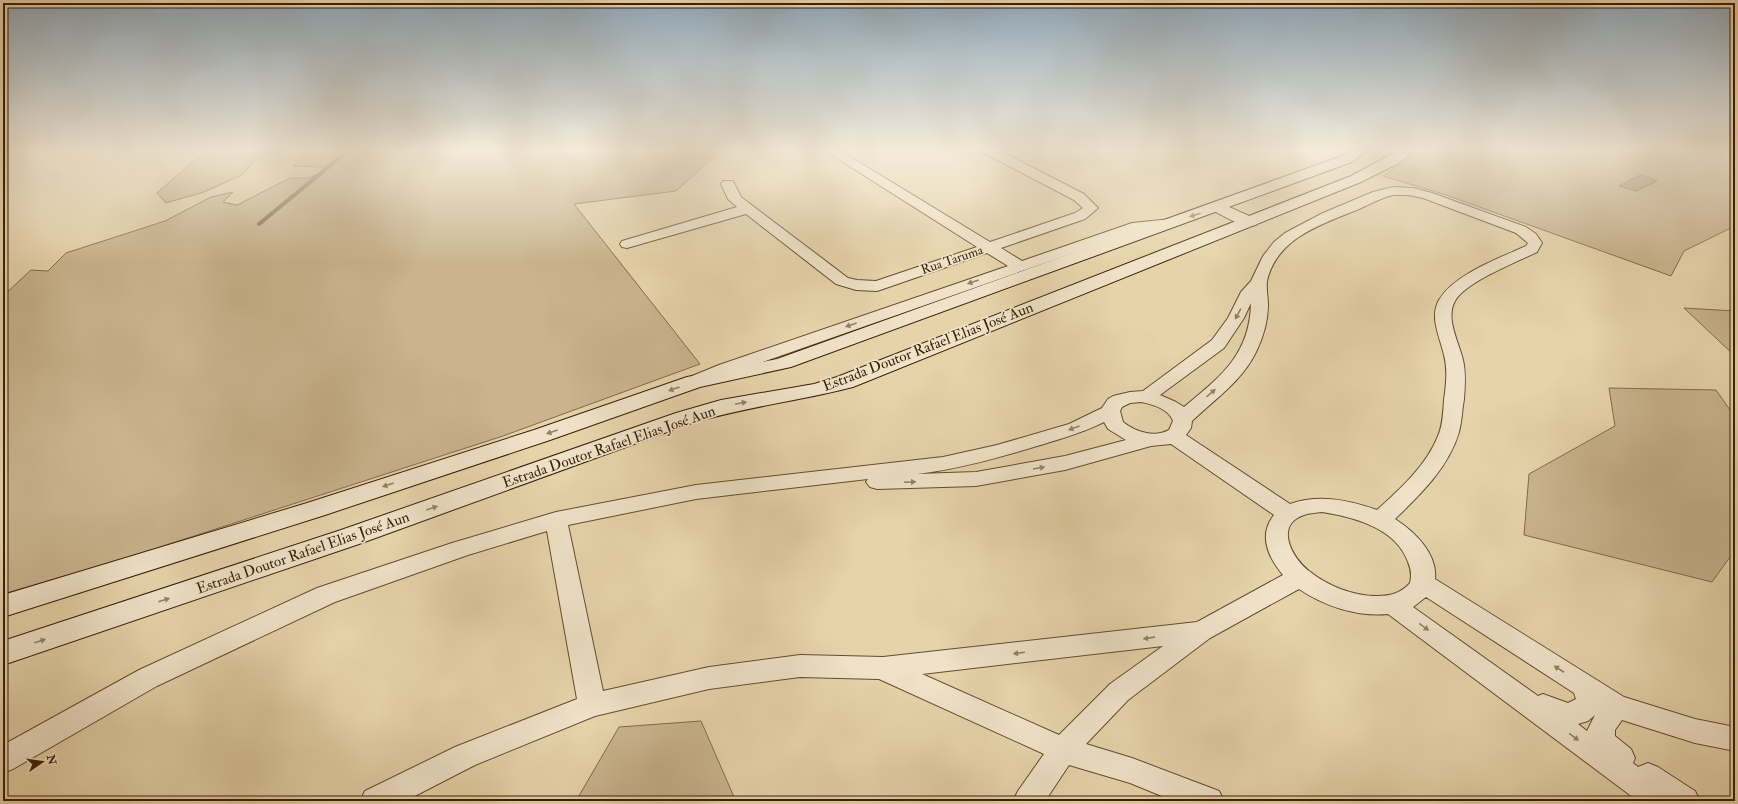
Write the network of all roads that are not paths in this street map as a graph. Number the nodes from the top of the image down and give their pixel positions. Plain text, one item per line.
1 (730, 188) edge
2 (891, 188) edge
3 (1061, 188) edge
4 (1270, 188) edge
5 (1335, 188) edge
6 (1218, 207) junction
7 (747, 209) junction
8 (1250, 222) junction
9 (1171, 223) junction
10 (627, 244) dead end
11 (988, 247) junction
12 (1019, 266) junction
13 (1259, 282) junction
14 (695, 382) junction
15 (1146, 397) junction
16 (1110, 412) junction
17 (1177, 427) junction
18 (1149, 440) junction
19 (830, 478) junction
20 (1289, 514) junction
21 (556, 520) junction
22 (1380, 520) junction
23 (1300, 577) junction
24 (1422, 582) junction
25 (1392, 604) junction
26 (3, 606) edge
27 (1201, 631) junction
28 (3, 653) edge
29 (883, 668) junction
30 (1586, 687) junction
31 (1514, 693) junction
32 (592, 705) junction
33 (1616, 706) junction
34 (1735, 739) edge
35 (1063, 750) junction
36 (3, 760) edge
37 (375, 801) edge
38 (1028, 801) edge
39 (1209, 801) edge
40 (1661, 801) edge
41 (1685, 801) edge

1 - 7 street, Rua Taruma
2 - 11 street
3 - 11 street, Rua Taruma
4 - 6 main road
5 - 8 main road, Estrada Doutor Rafael Elias José Aun
6 - 8 main road
6 -> 9 main road
7 - 10 street
7 - 11 street, Rua Taruma
28 -> 8 main road, Estrada Doutor Rafael Elias José Aun
9 - 12 street
9 - 14 main road
11 - 12 street
12 -> 14 street
13 -> 15 street
17 -> 13 street
13 - 22 street
14 -> 26 main road
15 - 16 street
15 - 17 street
16 - 18 street
16 -> 19 street
17 - 18 street
17 - 20 street
19 -> 18 street
19 - 21 street
20 - 22 street
20 - 23 street
21 - 32 street
21 - 36 street
22 - 24 street
23 - 25 street
23 - 27 street
24 - 25 street
30 -> 24 street
25 -> 31 street
27 -> 29 street
27 - 35 street
29 - 32 street
29 - 35 street
30 - 31 street
30 - 33 street
31 -> 40 street
32 - 37 street
33 - 34 street
33 - 41 street
35 - 38 street
35 - 39 street

